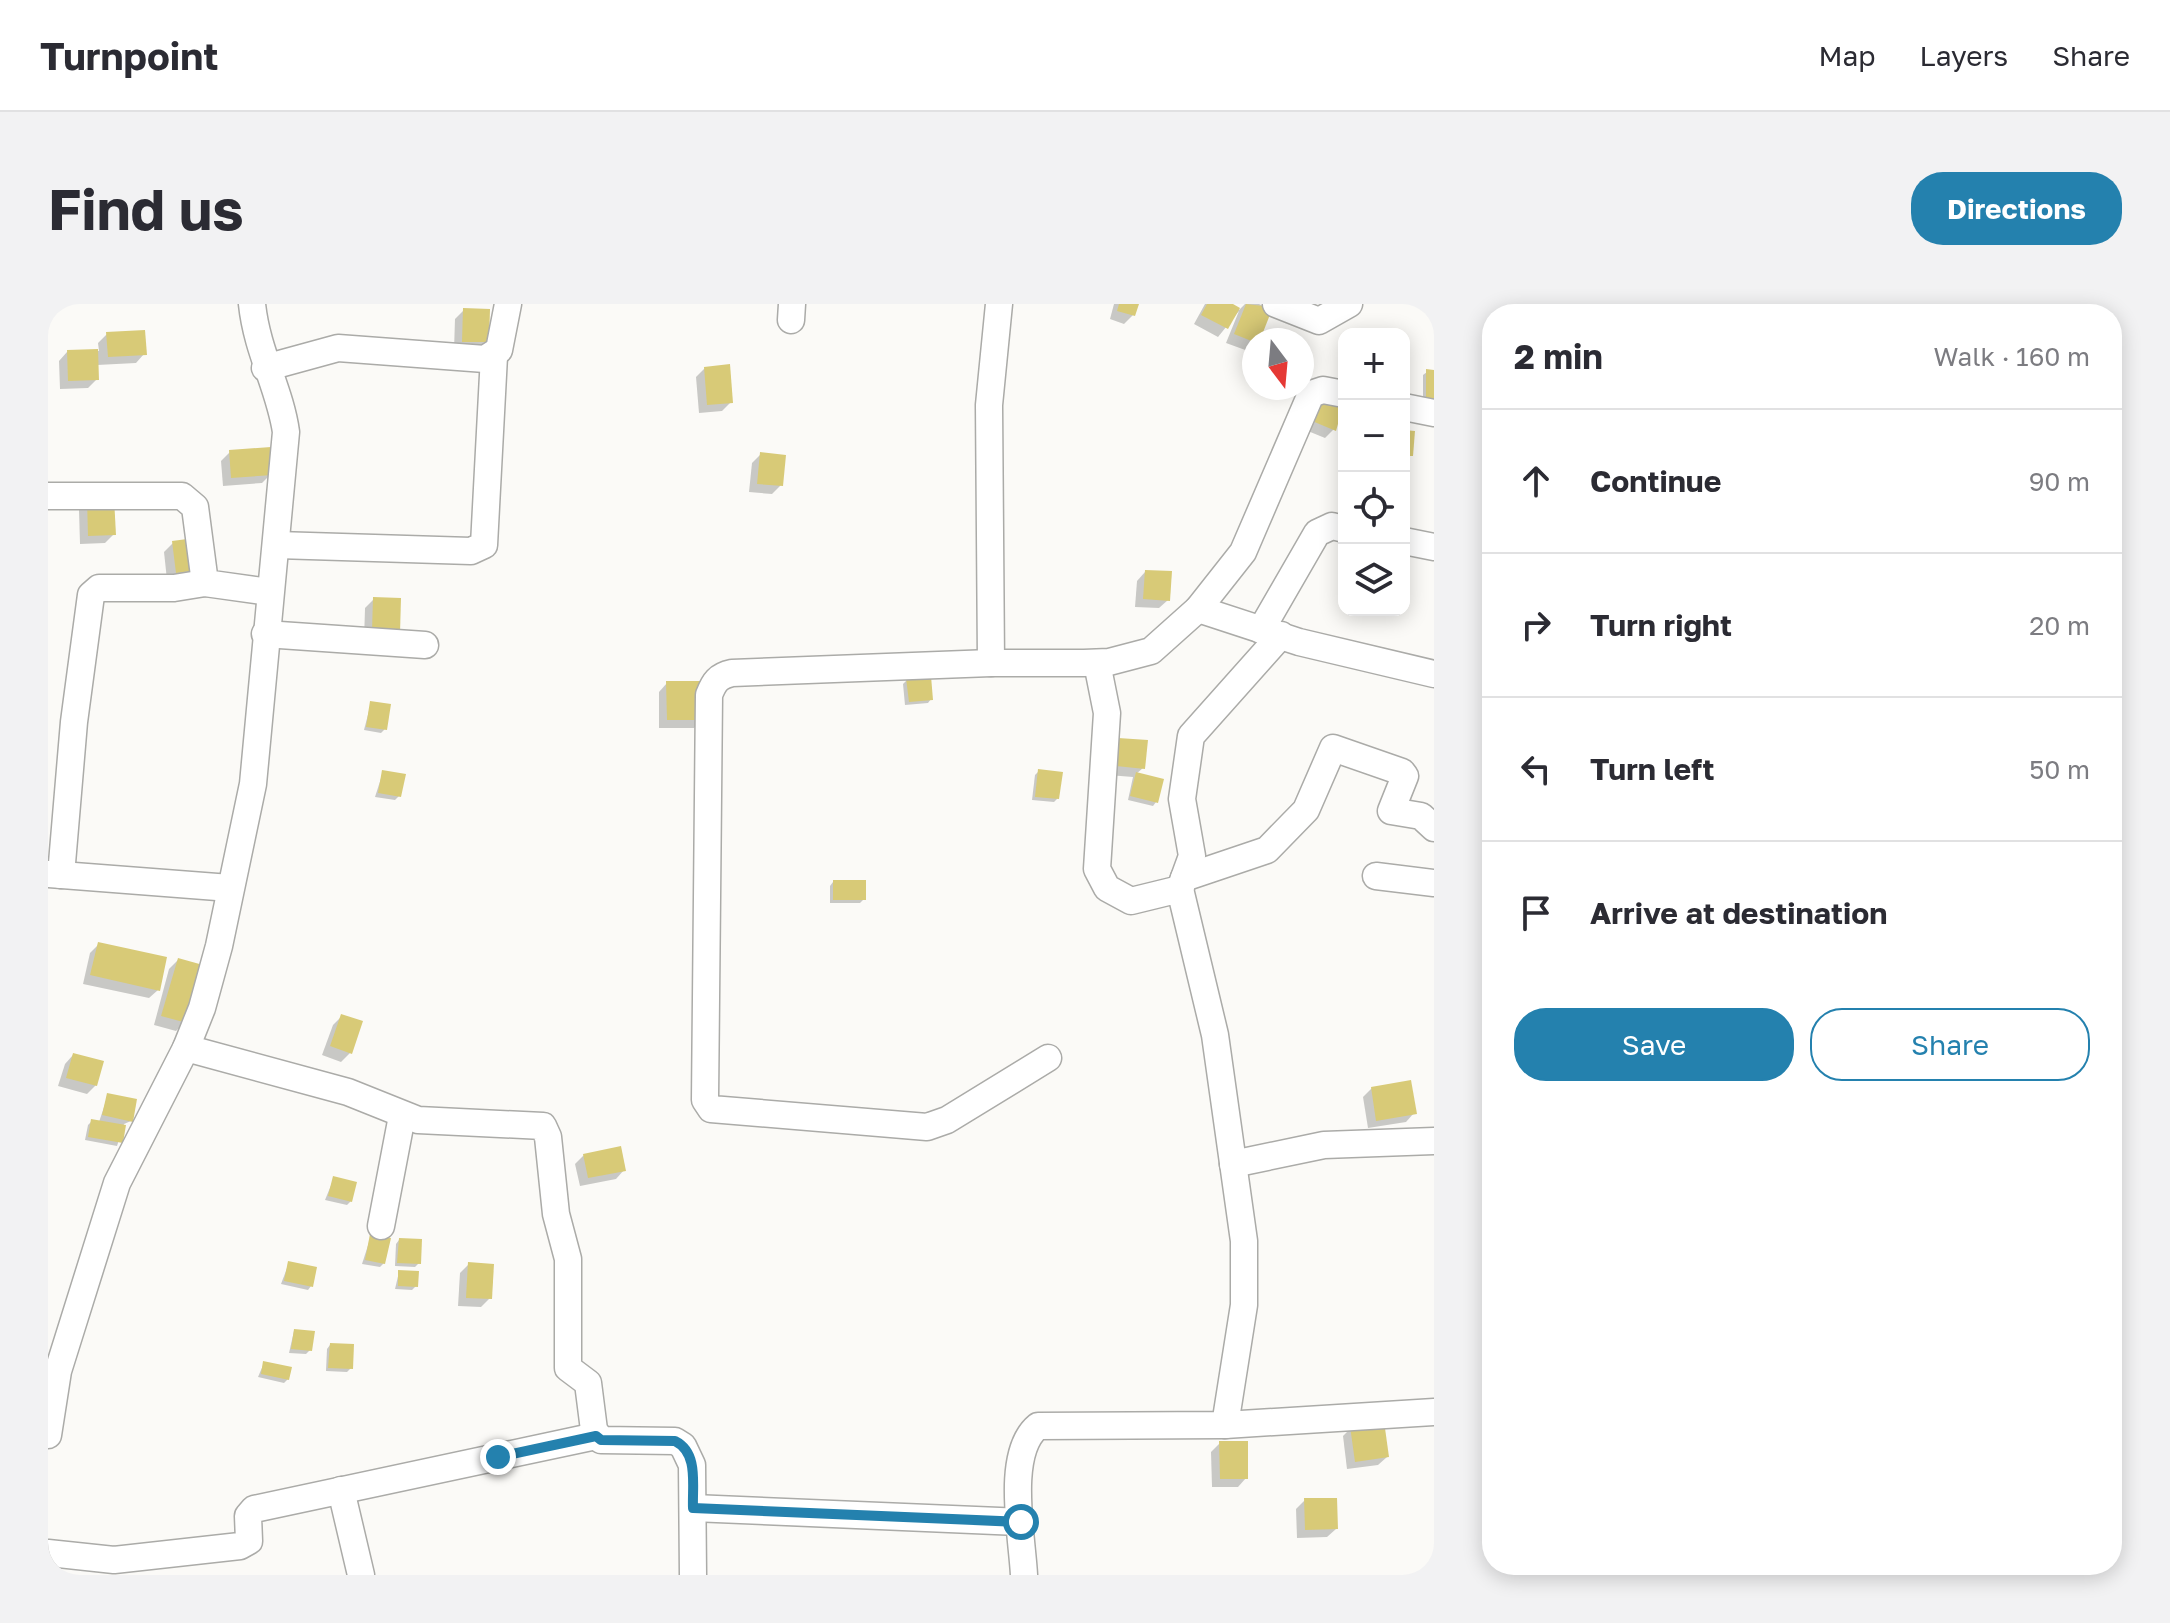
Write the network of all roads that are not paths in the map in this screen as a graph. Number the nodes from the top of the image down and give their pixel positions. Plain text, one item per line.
1 (252, 304) edge
2 (508, 304) edge
3 (999, 304) edge
4 (1276, 304) edge
5 (1349, 304) edge
6 (494, 356) junction
7 (265, 368) junction
8 (1338, 393) edge
9 (1410, 408) edge
10 (1434, 413) edge
11 (48, 496) edge
12 (1338, 528) edge
13 (1410, 542) edge
14 (277, 545) junction
15 (1434, 547) edge
16 (205, 583) junction
17 (270, 592) junction
18 (1198, 609) junction
19 (1271, 632) junction
20 (265, 634) junction
21 (425, 645) dead end
22 (991, 663) junction
23 (1097, 663) junction
24 (1434, 674) edge
25 (1434, 828) edge
26 (55, 875) edge
27 (1376, 876) dead end
28 (1182, 883) junction
29 (1434, 883) edge
30 (230, 888) junction
31 (186, 1048) junction
32 (1048, 1058) dead end
33 (402, 1116) junction
34 (1434, 1141) edge
35 (1233, 1164) junction
36 (381, 1226) dead end
37 (1434, 1412) edge
38 (1225, 1425) junction
39 (48, 1435) edge
40 (596, 1436) junction
41 (341, 1490) junction
42 (693, 1508) junction
43 (1021, 1522) junction
44 (48, 1553) edge
45 (361, 1575) edge
46 (693, 1575) edge
47 (1024, 1575) edge

1 - 7 street
2 - 6 street
3 - 22 street
4 - 5 street
6 - 7 street
6 - 14 street
7 - 14 street
8 - 18 street
9 - 10 street
11 - 16 street
12 - 19 street
13 - 15 street
14 - 17 street
16 - 17 street
16 - 26 street
17 - 20 street
18 - 19 street
18 - 23 street
19 - 24 street
19 - 28 street
20 - 21 street
20 - 30 street
22 - 23 street
22 - 32 street
23 - 28 street
25 - 28 street
26 - 30 street
27 - 29 street
28 - 35 street
30 - 31 street
31 - 33 street
31 - 39 street
33 - 36 street
33 - 40 street
34 - 35 street
35 - 38 street
37 - 38 street
38 - 43 street
40 - 41 street
40 - 42 street
41 - 44 street
41 - 45 street
42 - 43 street
42 - 46 street
43 - 47 street

